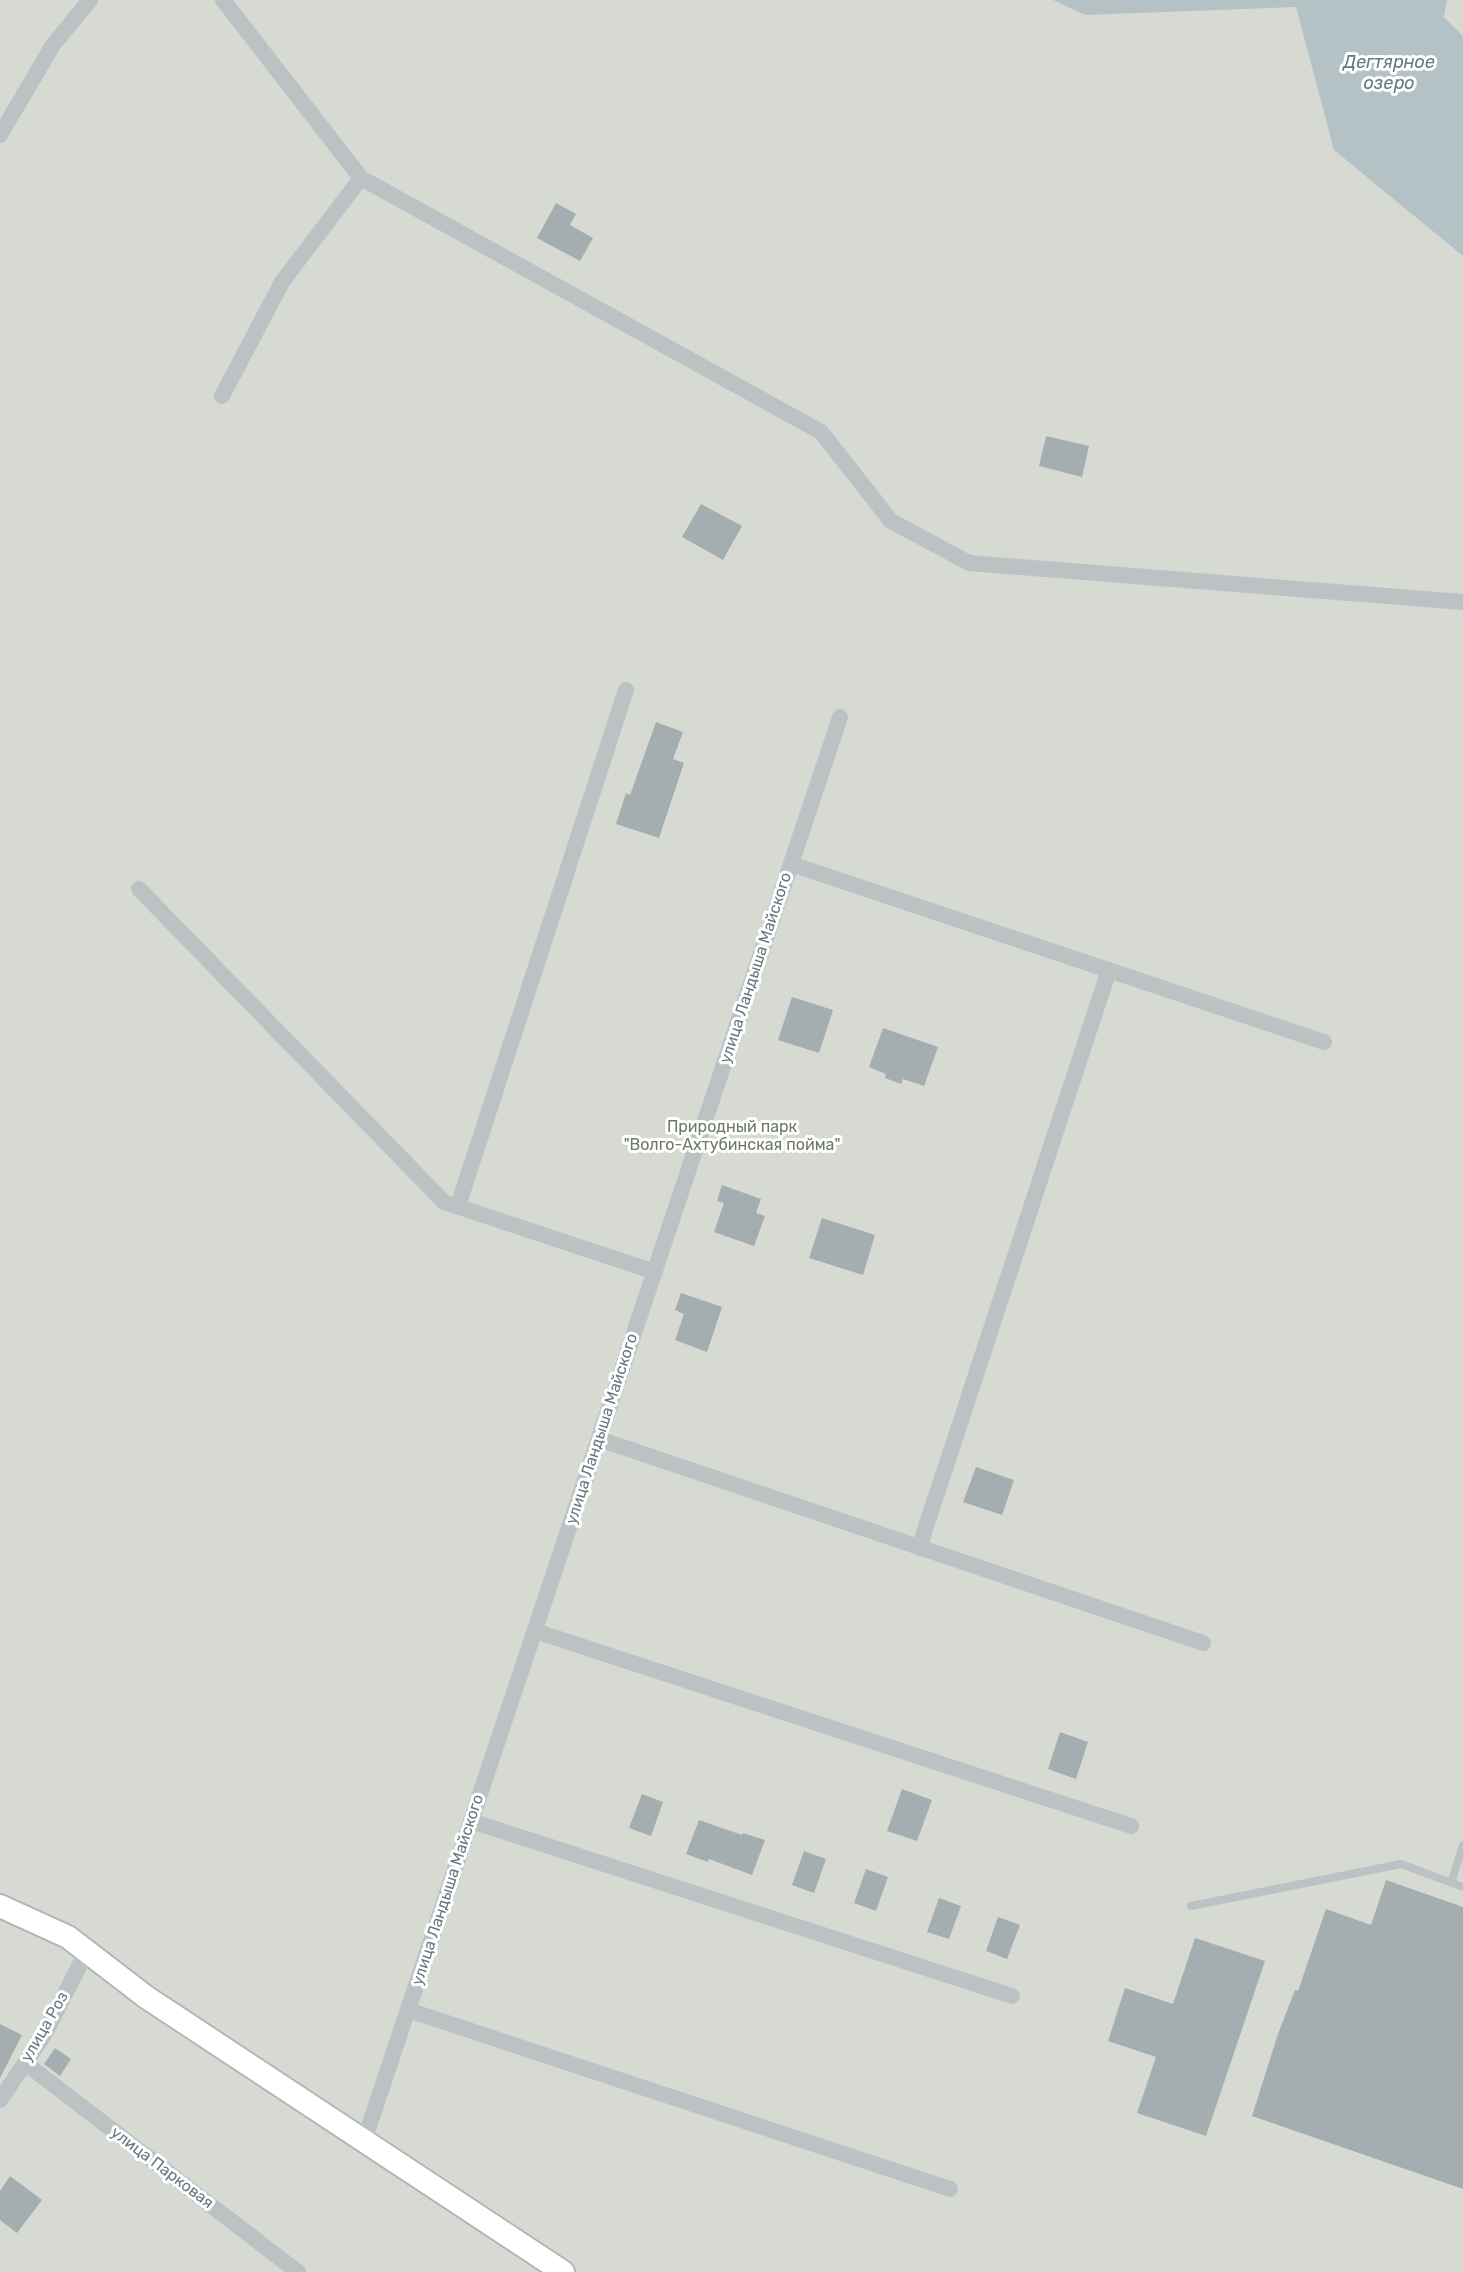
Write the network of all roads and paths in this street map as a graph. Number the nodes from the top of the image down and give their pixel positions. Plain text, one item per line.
1 (90, 0) edge
2 (223, 0) edge
3 (0, 135) edge
4 (361, 178) junction
5 (222, 396) dead end
6 (1463, 602) edge
7 (626, 690) dead end
8 (840, 717) dead end
9 (791, 864) junction
10 (139, 889) dead end
11 (1109, 970) junction
12 (1324, 1042) dead end
13 (458, 1206) junction
14 (655, 1272) junction
15 (599, 1439) junction
16 (919, 1548) junction
17 (535, 1631) junction
18 (1203, 1643) dead end
19 (471, 1821) junction
20 (1131, 1826) dead end
21 (1463, 1845) edge
22 (1451, 1883) junction
23 (1463, 1887) edge
24 (0, 1906) edge
25 (1191, 1906) dead end
26 (87, 1951) junction
27 (1012, 1996) dead end
28 (408, 2010) junction
29 (25, 2063) junction
30 (0, 2100) edge
31 (364, 2141) junction
32 (950, 2189) dead end
33 (298, 2272) edge
34 (563, 2272) edge

1 - 3 street
2 - 4 street
4 - 5 street
4 - 6 street
7 - 13 street
8 - 9 street, улица Ландыша Майского
9 - 11 street
9 - 14 street, улица Ландыша Майского
10 - 13 street
11 - 12 street
11 - 16 street
13 - 14 street
14 - 15 street, улица Ландыша Майского
15 - 16 street
15 - 17 street, улица Ландыша Майского
16 - 18 street
17 - 19 street, улица Ландыша Майского
17 - 20 street
19 - 27 street
19 - 28 street, улица Ландыша Майского
21 - 22 lane
22 - 23 lane
22 - 25 lane
24 - 26 street
26 - 29 street, улица Роз
26 - 31 street
28 - 31 street, улица Ландыша Майского
28 - 32 street
29 - 30 street, улица Роз
29 - 33 street, улица Парковая
31 - 34 street

